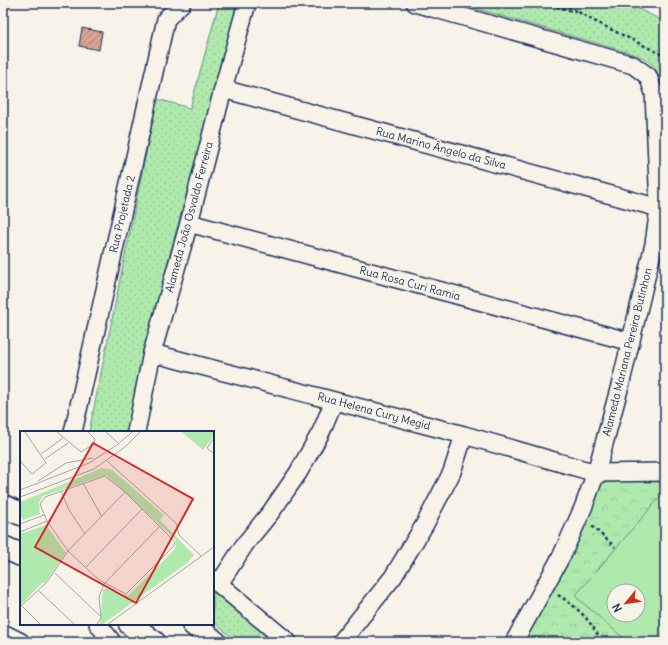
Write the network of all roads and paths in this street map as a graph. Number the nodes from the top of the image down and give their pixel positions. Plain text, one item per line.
1 (182, 3) edge
2 (247, 3) edge
3 (415, 3) edge
4 (545, 3) edge
5 (563, 3) edge
6 (580, 13) junction
7 (665, 56) edge
8 (223, 89) junction
9 (662, 208) edge
10 (189, 223) junction
11 (631, 342) junction
12 (152, 353) junction
13 (334, 401) junction
14 (73, 431) edge
15 (136, 431) edge
16 (464, 435) junction
17 (665, 472) edge
18 (596, 473) junction
19 (3, 506) edge
20 (20, 514) edge
21 (589, 523) dead end
22 (3, 547) edge
23 (614, 547) dead end
24 (3, 552) edge
25 (20, 555) edge
26 (20, 563) edge
27 (216, 581) edge
28 (556, 594) dead end
29 (99, 625) edge
30 (131, 625) edge
31 (194, 625) edge
32 (3, 633) edge
33 (21, 642) edge
34 (112, 642) edge
35 (154, 642) edge
36 (215, 642) edge
37 (288, 642) edge
38 (341, 642) edge
39 (514, 642) edge
40 (601, 642) edge

1 - 14 street, Rua Projetada 2
2 - 8 street, Alameda João Osvaldo Ferreira
3 - 9 street, Alameda Mariana Pereira Butinhon
4 - 6 path
5 - 6 path
6 - 7 path
8 - 9 street, Rua Marino Ângelo da Silva
8 - 10 street, Alameda João Osvaldo Ferreira
9 - 11 street, Alameda Mariana Pereira Butinhon
10 - 11 street, Rua Rosa Curi Ramia
10 - 12 street, Alameda João Osvaldo Ferreira
11 - 18 street, Alameda Mariana Pereira Butinhon
12 - 13 street, Rua Helena Cury Megid
12 - 15 street, Alameda João Osvaldo Ferreira
13 - 16 street, Rua Helena Cury Megid
13 - 27 street
16 - 18 street, Rua Helena Cury Megid
16 - 38 street
17 - 18 street, Rua Helena Cury Megid
18 - 39 street, Alameda Mariana Pereira Butinhon
19 - 20 main road
21 - 23 path
22 - 25 main road
24 - 26 street
27 - 37 street
28 - 40 path
29 - 34 street
30 - 35 main road
31 - 36 main road
32 - 33 street

